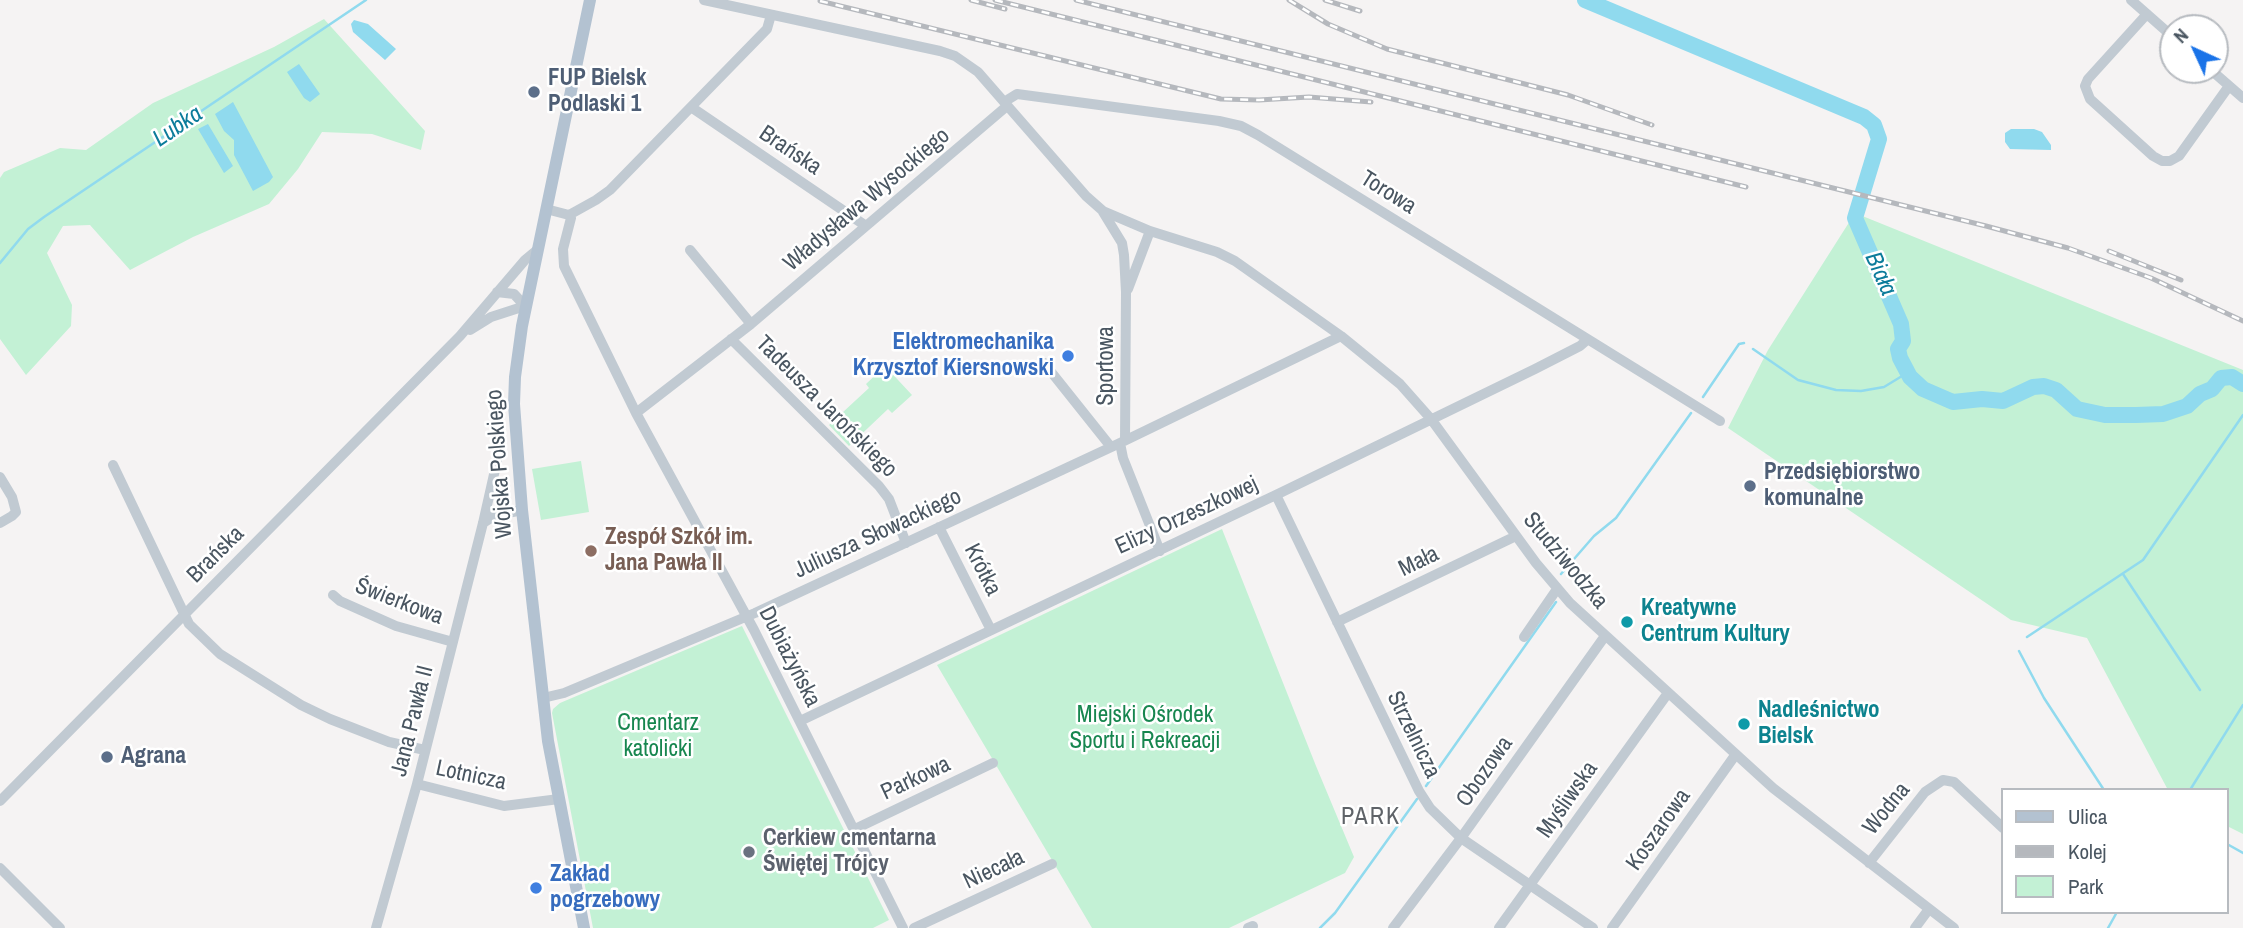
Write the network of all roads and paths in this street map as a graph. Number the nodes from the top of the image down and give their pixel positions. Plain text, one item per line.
1 (590, 0) edge
2 (704, 0) edge
3 (2132, 0) edge
4 (2147, 14) junction
5 (771, 15) junction
6 (2159, 25) edge
7 (2227, 84) edge
8 (2229, 86) junction
9 (2243, 98) edge
10 (1006, 104) junction
11 (691, 107) junction
12 (546, 209) junction
13 (1103, 211) junction
14 (569, 215) junction
15 (866, 226) junction
16 (1150, 231) junction
17 (537, 250) junction
18 (690, 250) dead end
19 (497, 292) junction
20 (1126, 292) junction
21 (526, 306) junction
22 (506, 313) junction
23 (751, 324) junction
24 (522, 326) junction
25 (460, 336) junction
26 (1341, 336) junction
27 (731, 339) junction
28 (1587, 340) junction
29 (1044, 363) dead end
30 (636, 412) junction
31 (1431, 419) junction
32 (1720, 421) dead end
33 (1119, 443) junction
34 (497, 461) dead end
35 (113, 465) dead end
36 (0, 477) edge
37 (1276, 495) junction
38 (522, 510) junction
39 (0, 523) edge
40 (483, 523) junction
41 (939, 527) junction
42 (1516, 536) junction
43 (906, 543) junction
44 (1160, 551) junction
45 (1558, 589) junction
46 (333, 595) dead end
47 (185, 614) junction
48 (747, 616) junction
49 (1337, 622) junction
50 (991, 630) junction
51 (1605, 636) junction
52 (1524, 637) dead end
53 (453, 642) junction
54 (1668, 693) junction
55 (542, 698) junction
56 (800, 721) junction
57 (425, 750) junction
58 (1736, 754) junction
59 (993, 763) dead end
60 (417, 784) junction
61 (559, 799) junction
62 (0, 801) edge
63 (2002, 827) edge
64 (855, 829) junction
65 (1461, 838) junction
66 (1869, 863) junction
67 (1052, 864) dead end
68 (0, 868) edge
69 (1530, 886) junction
70 (1930, 909) junction
71 (60, 928) edge
72 (376, 928) edge
73 (584, 928) edge
74 (903, 928) edge
75 (915, 928) edge
76 (1393, 928) edge
77 (1499, 928) edge
78 (1592, 928) edge
79 (1612, 928) edge
80 (1915, 928) edge
81 (1954, 928) edge

1 - 12 main road, Wojska Polskiego
2 - 5 street, Sportowa
3 - 4 street
4 - 6 street
4 - 8 street
5 - 10 street, Sportowa
5 - 11 street
7 - 8 street
8 - 9 street
10 - 13 street, Sportowa
10 - 15 street, Władysława Wysockiego
10 - 28 street, Torowa
11 - 14 street
11 - 15 street, Brańska
12 - 14 street
12 - 17 main road, Wojska Polskiego
13 - 16 street, Sportowa
13 - 20 street, Sportowa
14 - 30 street, Dubiażyńska
15 - 23 street, Władysława Wysockiego
16 - 20 street, Sportowa
16 - 26 street, Studziwodzka
17 - 19 street, Brańska
17 - 21 main road, Wojska Polskiego
18 - 23 street
19 - 21 street
19 - 25 street, Brańska
20 - 33 street, Sportowa
21 - 22 street, Brańska
21 - 24 main road, Wojska Polskiego
22 - 24 street
22 - 25 street, Brańska
23 - 27 street, Władysława Wysockiego
24 - 38 main road, Wojska Polskiego
25 - 47 street, Brańska
26 - 31 street, Studziwodzka
26 - 33 street, Juliusza Słowackiego
27 - 30 street, Władysława Wysockiego
27 - 43 street, Tadeusza Jarońskiego
28 - 31 street, Elizy Orzeszkowej
28 - 32 street, Torowa
29 - 33 street
30 - 48 street, Dubiażyńska
31 - 37 street, Elizy Orzeszkowej
31 - 42 street, Studziwodzka
33 - 41 street, Juliusza Słowackiego
33 - 44 street, Sportowa
34 - 40 street, Jana Pawła II
35 - 47 street
36 - 39 street
37 - 44 street, Elizy Orzeszkowej
37 - 49 street, Strzelnicza
38 - 40 street
38 - 55 main road, Wojska Polskiego
40 - 53 street, Jana Pawła II
41 - 43 street, Juliusza Słowackiego
41 - 50 street, Krótka
42 - 45 street, Studziwodzka
42 - 49 street, Mała
43 - 48 street, Juliusza Słowackiego
44 - 50 street, Elizy Orzeszkowej
45 - 51 street, Studziwodzka
45 - 52 street
46 - 53 street, Świerkowa
47 - 57 street
47 - 62 street, Brańska
48 - 55 street, Juliusza Słowackiego
48 - 56 street, Dubiażyńska
49 - 65 street, Strzelnicza
50 - 56 street, Elizy Orzeszkowej
51 - 54 street, Studziwodzka
51 - 65 street, Obozowa
53 - 57 street, Jana Pawła II
54 - 58 street, Studziwodzka
54 - 69 street, Myśliwska
55 - 61 main road, Wojska Polskiego
56 - 64 street, Dubiażyńska
57 - 60 street, Jana Pawła II
58 - 66 street, Studziwodzka
58 - 79 street, Koszarowa
59 - 64 street, Parkowa
60 - 61 street, Lotnicza
60 - 72 street, Jana Pawła II
61 - 73 main road, Wojska Polskiego
63 - 66 street, Wodna
64 - 74 street, Dubiażyńska
65 - 69 street, Strzelnicza
65 - 76 street, Obozowa
66 - 70 street, Studziwodzka
67 - 75 street, Niecała
68 - 71 street
69 - 77 street, Myśliwska
69 - 78 street, Strzelnicza
70 - 80 street
70 - 81 street, Studziwodzka

